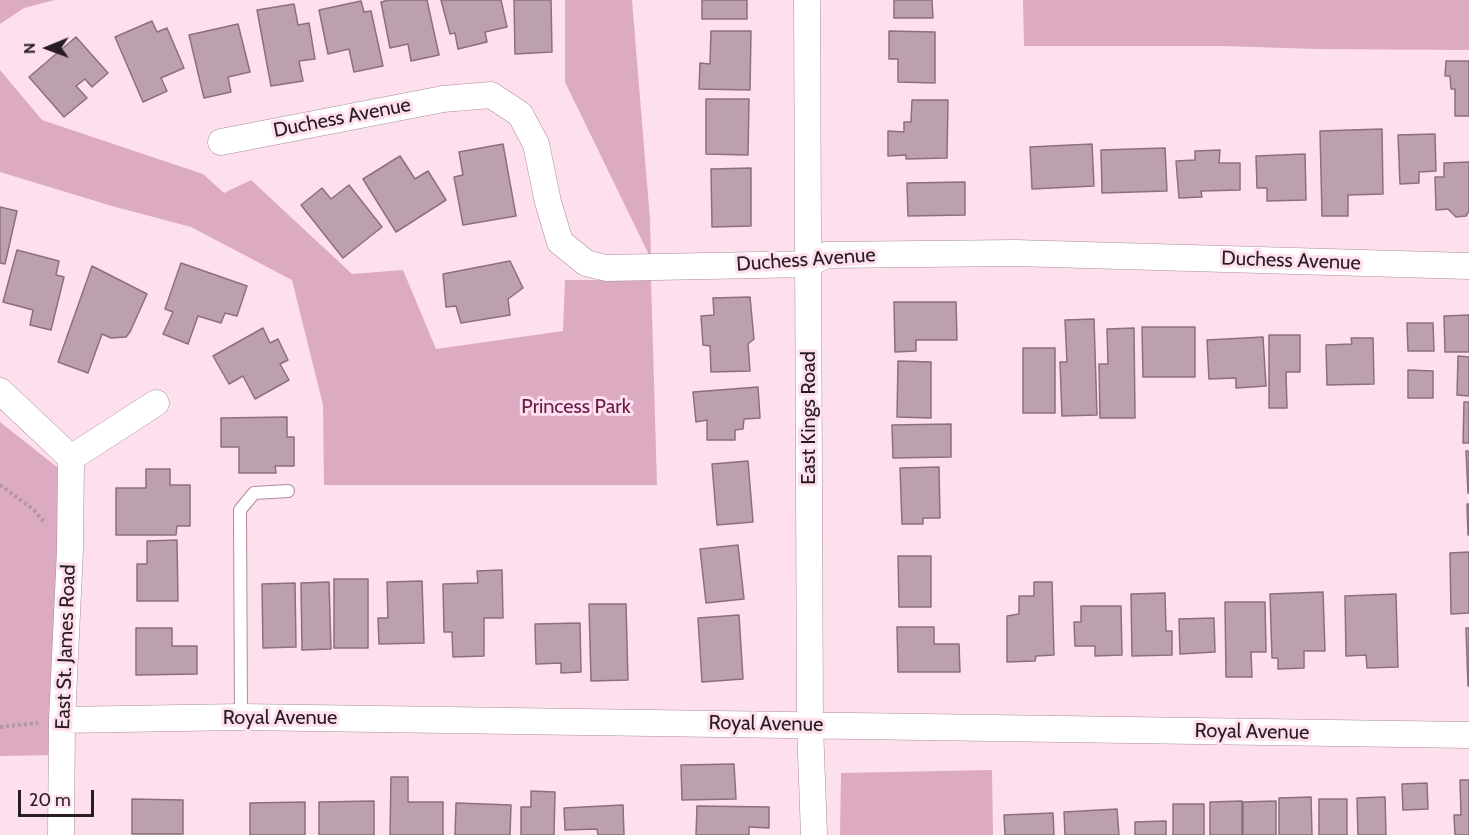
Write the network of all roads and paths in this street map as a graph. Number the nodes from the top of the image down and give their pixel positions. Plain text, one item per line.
1 (807, 0) edge
2 (220, 142) dead end
3 (808, 264) junction
4 (1469, 266) edge
5 (0, 391) edge
6 (156, 403) dead end
7 (71, 459) junction
8 (0, 485) edge
9 (288, 491) dead end
10 (70, 550) junction
11 (241, 717) junction
12 (62, 720) junction
13 (810, 725) junction
14 (0, 727) edge
15 (1469, 735) edge
16 (61, 835) edge
17 (814, 835) edge

1 - 3 street, East Kings Road
2 - 3 street, Duchess Avenue
3 - 4 street, Duchess Avenue
3 - 13 street, East Kings Road
5 - 7 street
6 - 7 street
7 - 10 street, East St. James Road
8 - 10 path
9 - 11 lane
10 - 12 street, East St. James Road
11 - 12 street, Royal Avenue
11 - 13 street, Royal Avenue
12 - 14 path
12 - 16 street, East St. James Road
13 - 15 street, Royal Avenue
13 - 17 street, East Kings Road

